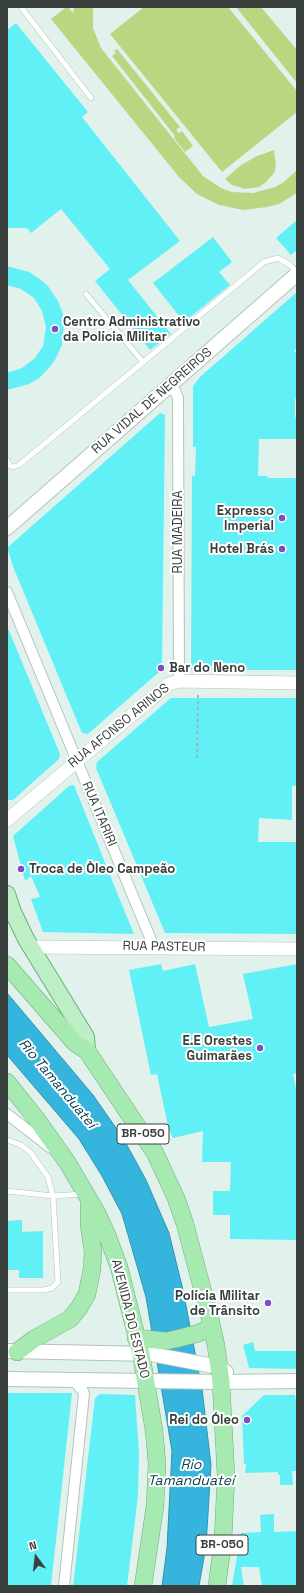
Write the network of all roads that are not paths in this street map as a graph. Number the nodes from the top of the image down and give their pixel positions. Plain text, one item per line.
1 (21, 7) edge
2 (91, 98) dead end
3 (297, 274) edge
4 (86, 294) dead end
5 (144, 362) junction
6 (172, 384) junction
7 (7, 460) edge
8 (7, 528) edge
9 (7, 592) edge
10 (179, 681) junction
11 (297, 683) edge
12 (77, 761) junction
13 (7, 820) edge
14 (7, 894) edge
15 (30, 947) junction
16 (154, 947) junction
17 (297, 949) edge
18 (7, 965) edge
19 (87, 1051) junction
20 (7, 1082) edge
21 (7, 1114) edge
22 (7, 1140) edge
23 (67, 1162) junction
24 (7, 1191) edge
25 (53, 1196) junction
26 (87, 1197) junction
27 (7, 1290) edge
28 (205, 1330) junction
29 (145, 1346) junction
30 (12, 1352) edge
31 (214, 1374) junction
32 (7, 1379) edge
33 (74, 1380) junction
34 (151, 1381) junction
35 (297, 1381) edge
36 (64, 1586) edge
37 (143, 1586) edge
38 (217, 1586) edge

1 - 2 lane
3 - 5 lane
3 - 6 main road, RUA VIDAL DE NEGREIROS
4 - 5 lane
5 - 7 lane
6 - 8 main road, RUA VIDAL DE NEGREIROS
6 - 10 street, RUA MADEIRA
9 - 12 street, RUA ITARIRI
10 - 11 street, RUA AFONSO ARINOS
10 - 12 street, RUA AFONSO ARINOS
12 - 13 street, RUA AFONSO ARINOS
12 - 16 street, RUA ITARIRI
14 - 15 main road
15 - 16 street, RUA PASTEUR
15 - 19 main road
16 - 17 street, RUA PASTEUR
18 - 19 highway, BR-050
19 - 28 highway, BR-050
20 - 23 highway, AVENIDA DO ESTADO
21 - 23 street
22 - 25 lane
23 - 26 highway, AVENIDA DO ESTADO
24 - 25 lane
25 - 26 lane
25 - 27 lane
26 - 29 highway, AVENIDA DO ESTADO
26 - 30 highway
28 - 29 highway
28 - 31 highway, BR-050
29 - 30 main road
29 - 31 main road
29 - 34 highway, AVENIDA DO ESTADO
31 - 34 main road
31 - 35 main road
31 - 38 highway, BR-050
32 - 33 main road
33 - 34 main road
33 - 36 street
34 - 37 highway, AVENIDA DO ESTADO

